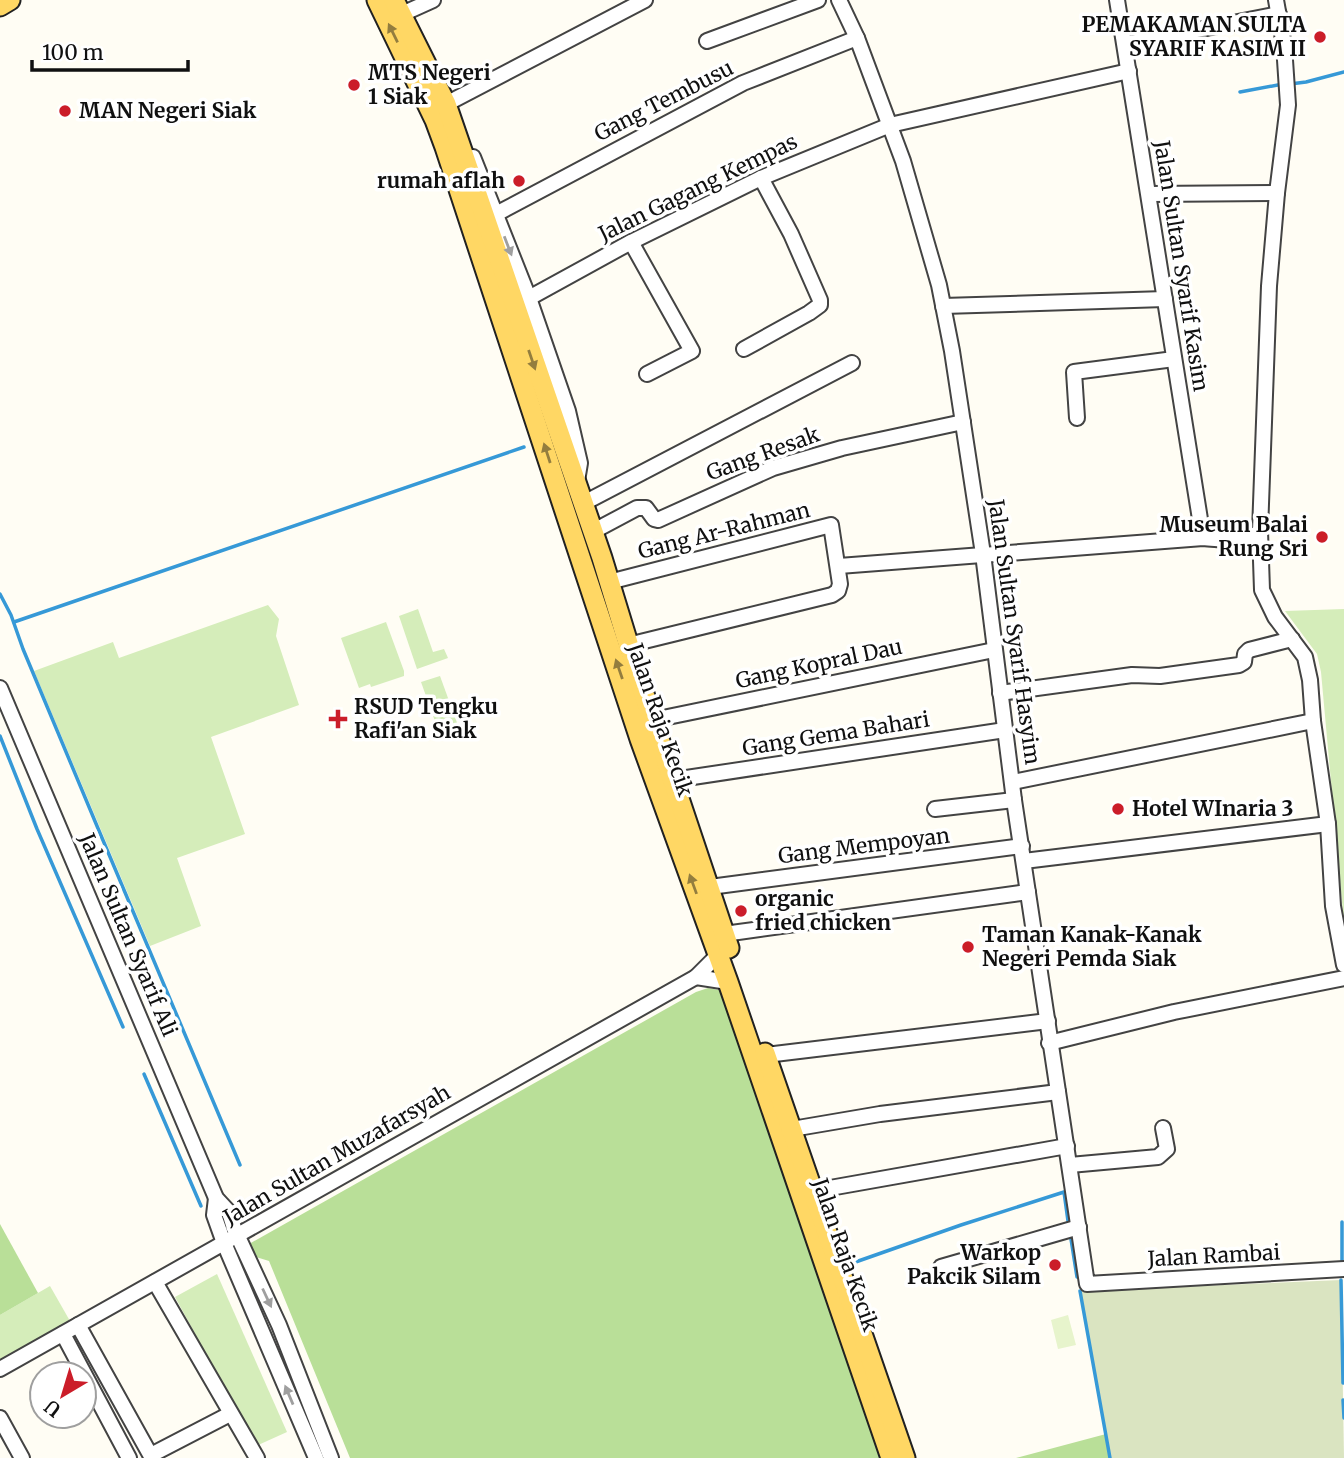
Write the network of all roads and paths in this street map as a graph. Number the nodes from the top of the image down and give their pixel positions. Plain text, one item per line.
1 (10, 0) edge
2 (377, 0) edge
3 (433, 0) edge
4 (645, 0) edge
5 (818, 0) edge
6 (839, 0) edge
7 (1117, 0) edge
8 (0, 6) edge
9 (398, 7) edge
10 (1277, 7) edge
11 (857, 38) junction
12 (707, 41) dead end
13 (1125, 44) junction
14 (1129, 71) junction
15 (446, 104) junction
16 (890, 125) junction
17 (452, 144) junction
18 (761, 178) junction
19 (1277, 193) junction
20 (1149, 194) junction
21 (496, 214) junction
22 (631, 243) junction
23 (528, 299) junction
24 (1165, 299) junction
25 (943, 306) junction
26 (744, 349) dead end
27 (1174, 359) junction
28 (852, 363) dead end
29 (648, 374) dead end
30 (1077, 418) dead end
31 (963, 422) junction
32 (579, 495) junction
33 (1259, 531) junction
34 (592, 532) junction
35 (1203, 538) junction
36 (1236, 541) junction
37 (983, 554) junction
38 (1260, 565) junction
39 (839, 566) junction
40 (609, 582) junction
41 (1292, 639) junction
42 (628, 645) junction
43 (994, 650) junction
44 (0, 688) edge
45 (1000, 693) junction
46 (653, 720) junction
47 (1313, 721) junction
48 (1005, 730) junction
49 (673, 780) junction
50 (1013, 782) junction
51 (1014, 800) junction
52 (935, 809) dead end
53 (1328, 824) junction
54 (1023, 854) junction
55 (710, 887) junction
56 (1028, 892) junction
57 (724, 934) junction
58 (718, 955) junction
59 (1344, 965) edge
60 (696, 978) junction
61 (1344, 978) edge
62 (728, 982) junction
63 (1048, 1021) junction
64 (1049, 1043) junction
65 (766, 1055) junction
66 (770, 1086) junction
67 (1058, 1092) junction
68 (1163, 1128) dead end
69 (792, 1129) junction
70 (1067, 1146) junction
71 (1070, 1165) junction
72 (813, 1191) junction
73 (216, 1198) junction
74 (1079, 1227) junction
75 (238, 1236) junction
76 (224, 1244) junction
77 (941, 1267) dead end
78 (1344, 1269) edge
79 (155, 1282) junction
80 (1087, 1284) joint
81 (78, 1325) junction
82 (63, 1334) junction
83 (0, 1369) edge
84 (230, 1413) junction
85 (0, 1418) edge
86 (152, 1456) edge
87 (22, 1458) edge
88 (130, 1458) edge
89 (257, 1458) edge
90 (316, 1458) edge
91 (331, 1458) edge
92 (891, 1458) edge
93 (905, 1458) edge

1 - 8 main road
17 -> 2 main road, Jalan Raja Kecik
3 - 9 street
4 - 15 street
5 - 12 street
6 - 11 street, Jalan Sultan Syarif Hasyim
7 - 13 street, Jalan Sultan Syarif Kasim
9 - 15 main road, Jalan Raja Kecik
10 - 13 street
10 - 19 street
11 - 16 street, Jalan Sultan Syarif Hasyim
11 - 21 street, Gang Tembusu
13 - 14 street, Jalan Sultan Syarif Kasim
14 - 16 street, Jalan Gagang Kempas
14 - 20 street, Jalan Sultan Syarif Kasim
15 - 17 main road, Jalan Raja Kecik
16 - 18 street, Jalan Gagang Kempas
16 - 25 street, Jalan Sultan Syarif Hasyim
17 - 21 street
17 -> 32 main road, Jalan Raja Kecik
58 -> 17 main road, Jalan Raja Kecik
18 - 22 street, Jalan Gagang Kempas
18 - 26 street
19 - 20 street
19 - 33 street
20 - 24 street, Jalan Sultan Syarif Kasim
21 -> 23 street
22 - 23 street, Jalan Gagang Kempas
22 - 29 street
23 - 32 street
24 - 25 street
24 - 27 street, Jalan Sultan Syarif Kasim
25 - 31 street, Jalan Sultan Syarif Hasyim
27 - 30 street
27 - 35 street, Jalan Sultan Syarif Kasim
28 - 32 street
31 - 34 street, Gang Resak
31 - 37 street, Jalan Sultan Syarif Hasyim
32 - 34 main road, Jalan Raja Kecik
33 - 36 street
33 - 38 street
34 - 40 main road, Jalan Raja Kecik
35 - 36 street
35 - 37 street
36 - 38 street
37 - 39 street
37 - 43 street, Jalan Sultan Syarif Hasyim
38 - 41 street
39 - 40 street, Gang Ar-Rahman
39 - 42 street
40 - 42 main road, Jalan Raja Kecik
41 - 45 street
41 - 47 street
42 - 46 main road, Jalan Raja Kecik
43 - 45 street, Jalan Sultan Syarif Hasyim
43 - 46 street, Gang Kopral Dau
44 - 73 street, Jalan Sultan Syarif Ali
45 - 48 street, Jalan Sultan Syarif Hasyim
46 - 49 main road, Jalan Raja Kecik
47 - 50 street
47 - 53 street
48 - 49 street, Gang Gema Bahari
48 - 50 street, Jalan Sultan Syarif Hasyim
49 - 55 main road, Jalan Raja Kecik
50 - 51 street, Jalan Sultan Syarif Hasyim
51 - 52 street
51 - 54 street, Jalan Sultan Syarif Hasyim
53 - 54 street, Gang Mempoyan
53 - 59 street
54 - 55 street, Gang Mempoyan
54 - 56 street, Jalan Sultan Syarif Hasyim
55 - 57 main road, Jalan Raja Kecik
56 - 57 street
56 - 63 street, Jalan Sultan Syarif Hasyim
57 - 65 main road, Jalan Raja Kecik
58 - 60 street, Jalan Sultan Muzafarsyah
58 - 62 main road, Jalan Raja Kecik
60 - 62 street
60 - 75 street, Jalan Sultan Muzafarsyah
61 - 64 street
62 - 66 main road, Jalan Raja Kecik
63 - 64 street, Jalan Sultan Syarif Hasyim
63 - 65 street
64 - 67 street, Jalan Sultan Syarif Hasyim
65 - 66 main road, Jalan Raja Kecik
66 - 69 main road, Jalan Raja Kecik
66 - 92 main road, Jalan Raja Kecik
67 - 69 street
67 - 70 street, Jalan Sultan Syarif Hasyim
68 - 71 street
69 - 72 main road, Jalan Raja Kecik
70 - 71 street, Jalan Sultan Syarif Hasyim
70 - 72 street
71 - 74 street, Jalan Sultan Syarif Hasyim
72 - 93 main road, Jalan Raja Kecik
73 - 75 street, Jalan Sultan Syarif Ali
73 - 76 street, Jalan Sultan Syarif Ali
74 - 77 street
74 - 80 street, Jalan Sultan Syarif Hasyim
75 - 76 street, Jalan Sultan Muzafarsyah
75 -> 91 street, Jalan Sultan Syarif Ali
76 - 79 street, Jalan Sultan Muzafarsyah
90 -> 76 street, Jalan Sultan Syarif Ali
78 - 80 street, Jalan Rambai
79 - 81 street, Jalan Sultan Muzafarsyah
79 - 84 street
81 - 82 street, Jalan Sultan Muzafarsyah
81 - 86 street
82 - 83 street, Jalan Sultan Muzafarsyah
82 - 88 street
84 - 86 street
84 - 89 street
85 - 87 street

